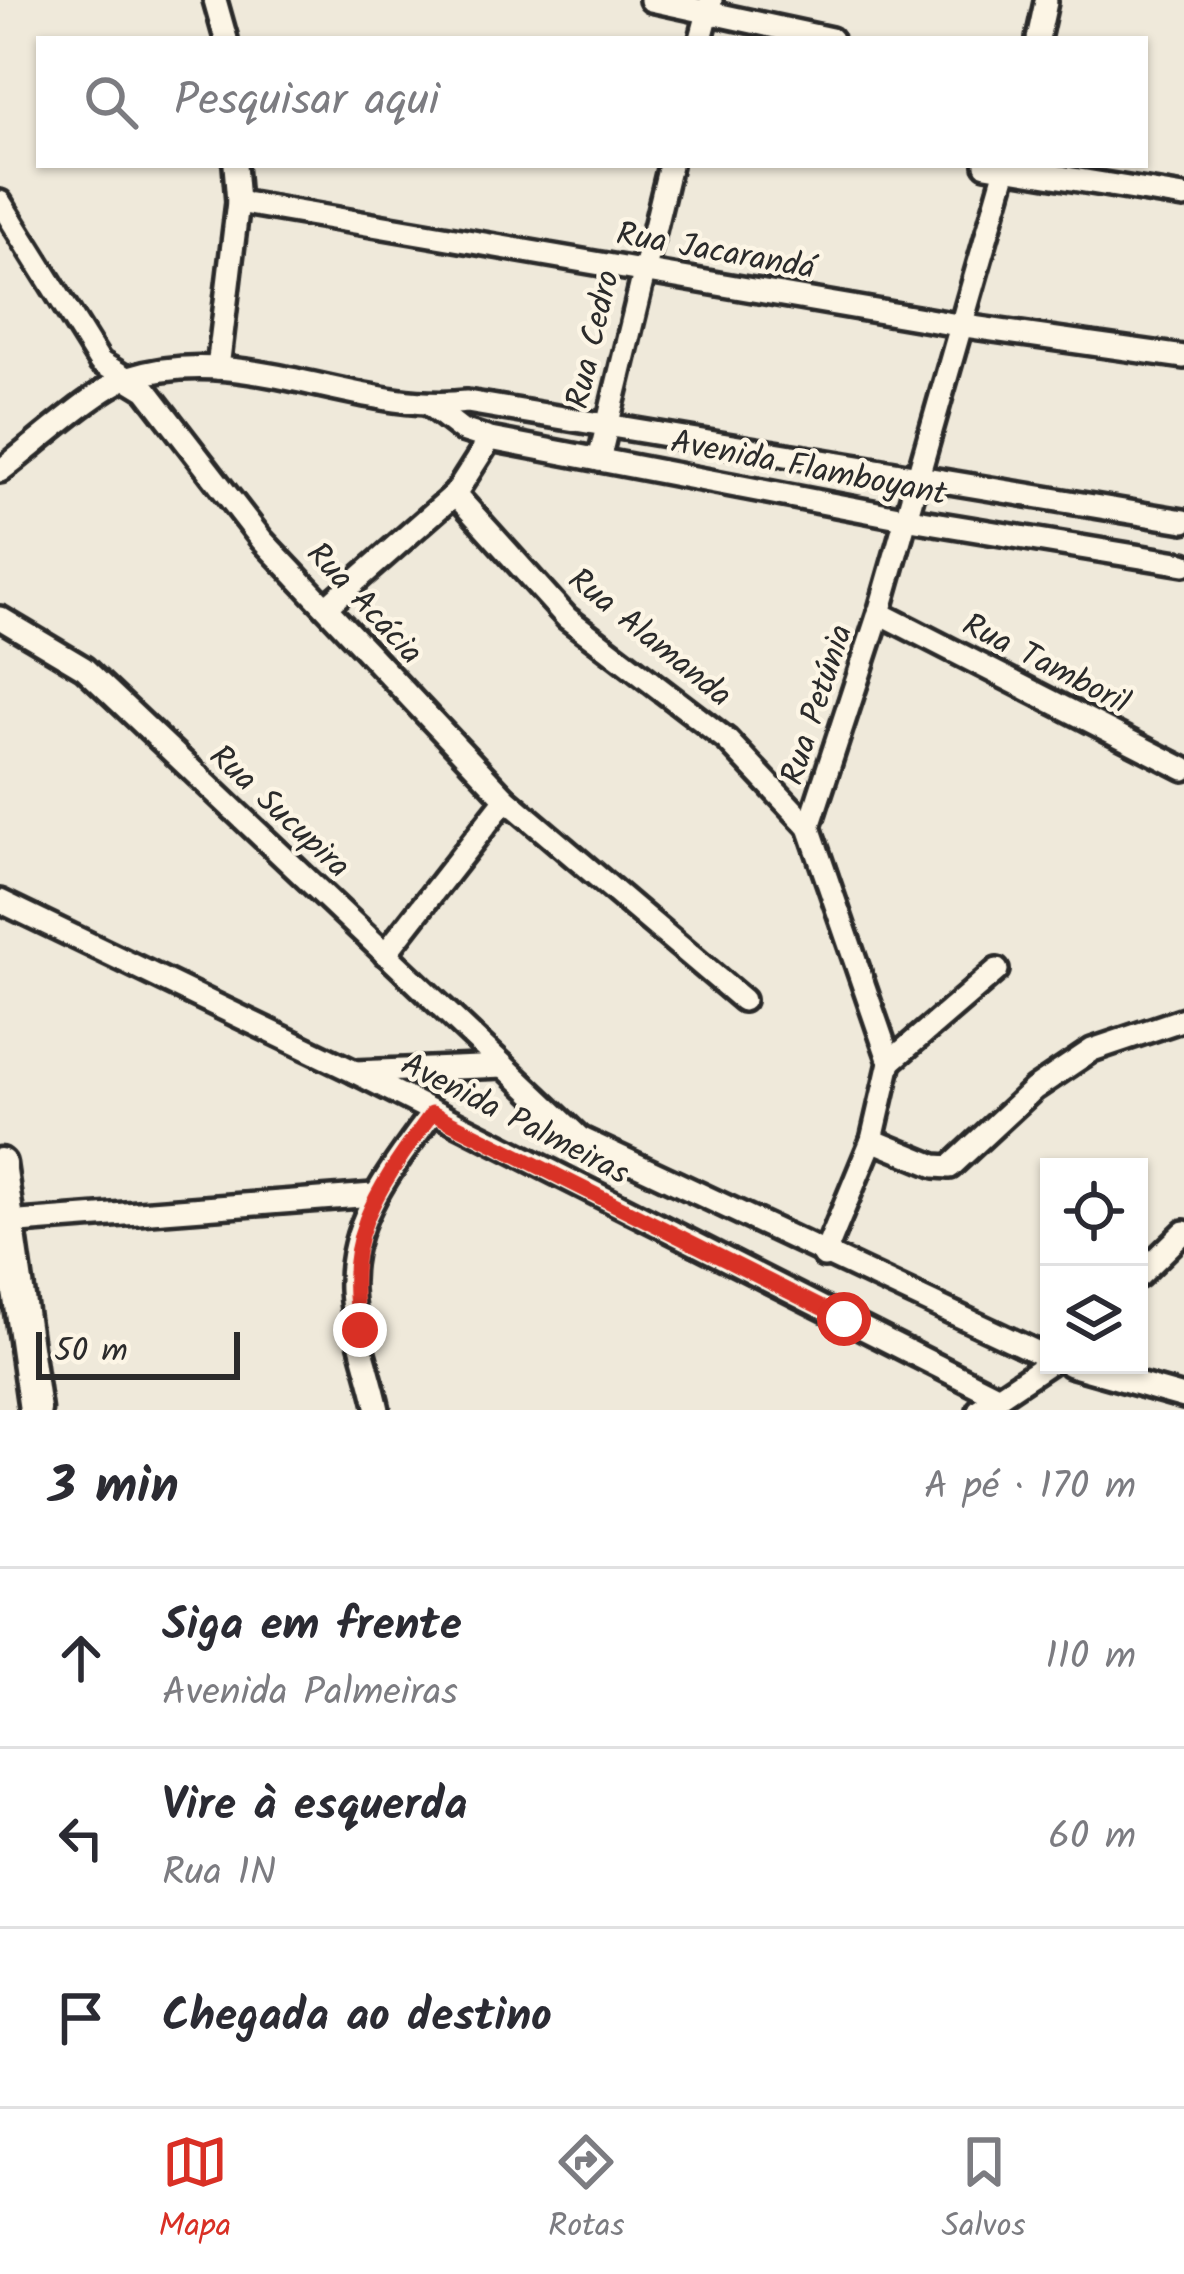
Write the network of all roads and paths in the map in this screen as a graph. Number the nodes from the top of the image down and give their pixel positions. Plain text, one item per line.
1 (215, 0) edge
2 (651, 0) edge
3 (1046, 2) edge
4 (710, 6) edge
5 (225, 36) edge
6 (702, 36) edge
7 (820, 36) edge
8 (1039, 36) edge
9 (236, 168) edge
10 (669, 168) edge
11 (999, 168) edge
12 (1012, 168) edge
13 (1184, 197) edge
14 (0, 202) edge
15 (238, 202) junction
16 (641, 269) junction
17 (958, 325) junction
18 (1184, 358) edge
19 (218, 368) junction
20 (125, 378) junction
21 (431, 406) junction
22 (604, 428) junction
23 (490, 439) junction
24 (599, 460) junction
25 (0, 471) edge
26 (918, 479) junction
27 (455, 494) junction
28 (904, 518) junction
29 (1184, 520) edge
30 (1184, 564) edge
31 (326, 607) junction
32 (879, 614) junction
33 (0, 617) edge
34 (1184, 769) edge
35 (506, 799) junction
36 (809, 827) junction
37 (0, 901) edge
38 (386, 954) junction
39 (997, 970) dead end
40 (743, 1000) dead end
41 (1184, 1019) edge
42 (890, 1062) junction
43 (504, 1066) junction
44 (355, 1072) junction
45 (432, 1113) junction
46 (872, 1140) junction
47 (0, 1164) edge
48 (629, 1165) junction
49 (374, 1195) junction
50 (610, 1202) junction
51 (7, 1223) junction
52 (1184, 1232) edge
53 (824, 1256) junction
54 (1148, 1267) edge
55 (1040, 1357) edge
56 (1040, 1367) edge
57 (1103, 1374) edge
58 (1000, 1396) junction
59 (1184, 1396) edge
60 (35, 1410) edge
61 (378, 1410) edge
62 (979, 1410) edge

1 - 5 street
2 - 4 street
3 - 8 street
4 - 6 street
4 - 7 street
9 - 15 street
10 - 16 street, Rua Cedro
11 - 17 street, Rua Petúnia
12 - 13 street
14 - 20 street, Rua Acácia
15 - 16 street, Rua Jacarandá
15 - 19 street
16 - 17 street, Rua Jacarandá
16 - 22 street, Rua Cedro
17 - 18 street, Rua Jacarandá
17 - 26 street, Rua Petúnia
19 - 20 street, Avenida Flamboyant
19 - 21 street, Avenida Flamboyant
20 - 25 street
20 - 31 street, Rua Acácia
21 - 22 street, Avenida Flamboyant
21 - 23 street, Avenida Flamboyant
22 - 24 street, Rua Cedro
22 - 26 street, Avenida Flamboyant
23 - 24 street, Avenida Flamboyant
23 - 27 street
24 - 28 street, Avenida Flamboyant
26 - 28 street, Rua Petúnia
26 - 29 street, Avenida Flamboyant
27 - 31 street
27 - 36 street, Rua Alamanda
28 - 30 street, Avenida Flamboyant
28 - 32 street, Rua Petúnia
31 - 35 street, Rua Acácia
32 - 34 street, Rua Tamboril
32 - 36 street, Rua Petúnia
33 - 38 street, Rua Sucupira
35 - 38 street
35 - 40 street, Rua Acácia
36 - 42 street, Rua Petúnia
37 - 44 street, Avenida Palmeiras
38 - 43 street, Rua Sucupira
39 - 42 street
41 - 46 street
42 - 46 street
43 - 44 street
43 - 48 street, Avenida Palmeiras
44 - 45 street, Avenida Palmeiras
45 - 49 street
45 - 50 street, Avenida Palmeiras
46 - 53 street
47 - 51 street
48 - 50 street
48 - 53 street, Avenida Palmeiras
49 - 51 street
49 - 61 street
50 - 58 street, Avenida Palmeiras
51 - 60 street
52 - 54 street
53 - 55 street, Avenida Palmeiras
56 - 58 street
57 - 59 street
58 - 62 street

